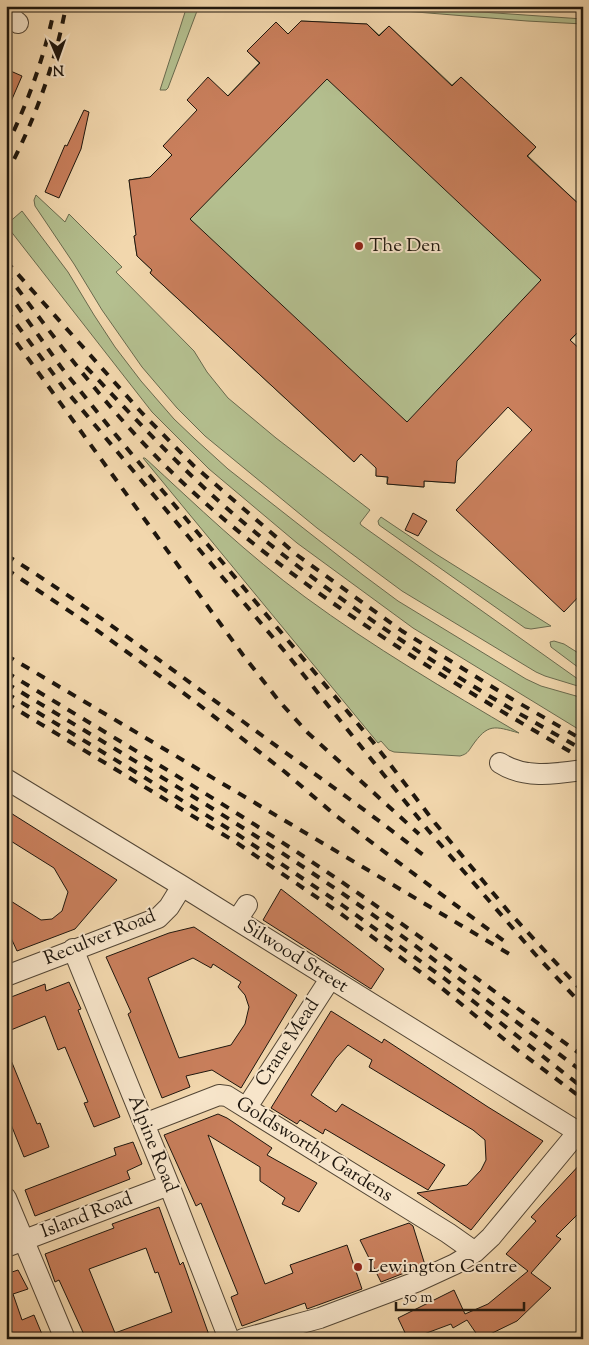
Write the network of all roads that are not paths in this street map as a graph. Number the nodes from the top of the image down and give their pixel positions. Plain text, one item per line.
1 (500, 763) dead end
2 (583, 770) edge
3 (6, 779) edge
4 (182, 886) junction
5 (72, 949) junction
6 (6, 976) edge
7 (330, 978) junction
8 (247, 1107) junction
9 (144, 1124) junction
10 (580, 1134) edge
11 (169, 1185) junction
12 (6, 1198) edge
13 (15, 1244) edge
14 (475, 1252) junction
15 (65, 1339) edge
16 (229, 1339) edge
17 (243, 1339) edge

1 - 2 street
3 - 4 street, Silwood Street
4 - 5 street, Reculver Road
4 - 7 street, Silwood Street
5 - 6 street, Reculver Road
5 - 9 street, Alpine Road
7 - 8 street, Crane Mead
7 - 10 street, Silwood Street
8 - 9 street, Goldsworthy Gardens
8 - 14 street, Goldsworthy Gardens
9 - 11 street, Alpine Road
10 - 14 street
11 - 13 street, Island Road
11 - 16 street, Alpine Road
12 - 13 street
13 - 15 street
14 - 17 street

